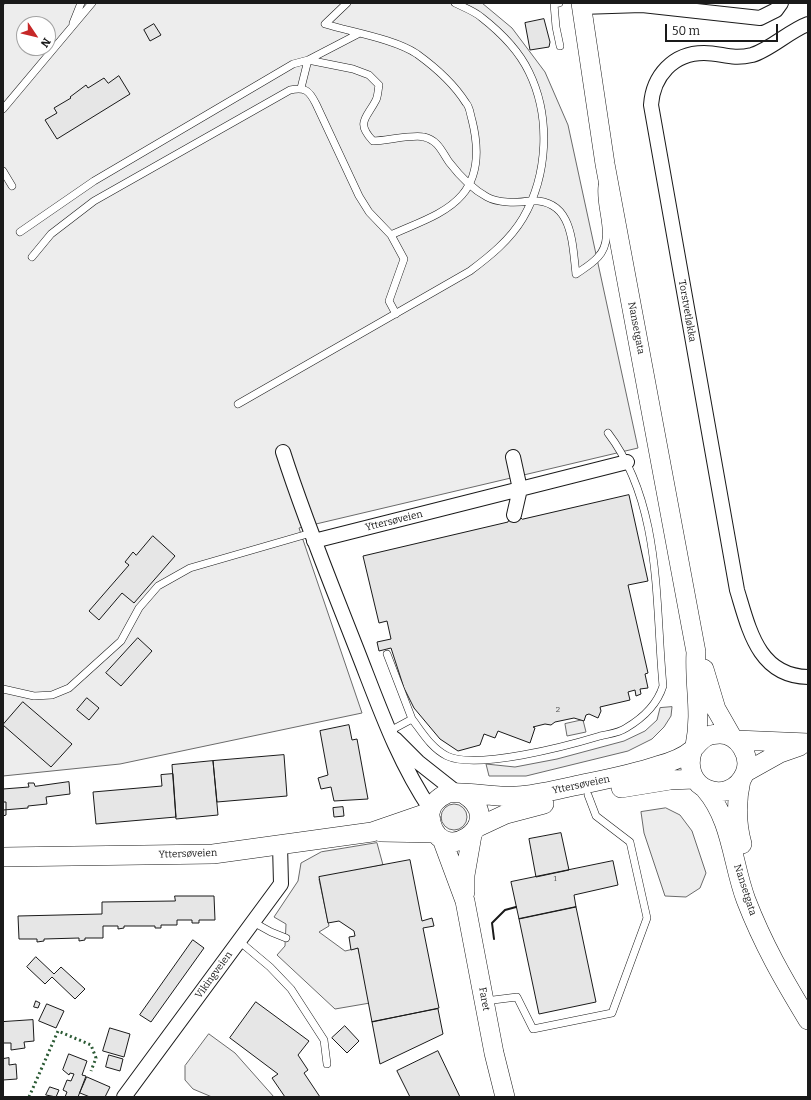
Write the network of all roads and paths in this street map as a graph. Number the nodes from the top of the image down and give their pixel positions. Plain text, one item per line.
1 (81, 3) edge
2 (92, 3) edge
3 (347, 3) edge
4 (455, 3) edge
5 (556, 3) edge
6 (781, 3) edge
7 (579, 5) edge
8 (808, 24) edge
9 (70, 29) junction
10 (358, 34) junction
11 (560, 46) dead end
12 (308, 60) junction
13 (301, 88) junction
14 (3, 109) edge
15 (605, 164) junction
16 (3, 171) edge
17 (469, 184) junction
18 (12, 186) dead end
19 (532, 201) junction
20 (20, 232) dead end
21 (391, 234) junction
22 (32, 257) dead end
23 (396, 314) junction
24 (238, 404) dead end
25 (608, 433) dead end
26 (283, 452) dead end
27 (513, 457) dead end
28 (627, 462) junction
29 (520, 490) junction
30 (514, 515) dead end
31 (312, 537) junction
32 (696, 652) junction
33 (387, 654) dead end
34 (808, 677) edge
35 (3, 689) edge
36 (412, 719) junction
37 (388, 732) junction
38 (734, 739) junction
39 (808, 743) edge
40 (694, 748) junction
41 (743, 776) junction
42 (700, 784) junction
43 (460, 793) junction
44 (588, 795) junction
45 (430, 811) junction
46 (372, 832) junction
47 (474, 832) junction
48 (439, 836) junction
49 (280, 845) junction
50 (3, 857) edge
51 (465, 901) junction
52 (253, 922) junction
53 (286, 938) dead end
54 (239, 941) junction
55 (790, 989) junction
56 (484, 1001) junction
57 (808, 1020) edge
58 (327, 1064) dead end
59 (124, 1097) edge
60 (505, 1097) edge

1 - 9 lane
2 - 9 lane
3 - 10 lane
4 - 19 lane
5 - 11 lane
6 - 7 street
7 - 15 main road, Nansetgata
8 - 34 street, Torstvetløkka
9 - 14 lane
10 - 12 lane
10 - 17 lane
12 - 13 lane
12 - 17 lane
12 - 20 lane
13 - 21 lane
13 - 22 lane
15 - 19 lane
15 - 32 main road, Nansetgata
16 - 18 lane
17 - 19 lane
17 - 21 lane
19 - 23 lane
21 - 23 lane
23 - 24 lane
25 - 28 lane
26 - 31 street
27 - 29 street
28 - 29 street, Yttersøveien
28 - 36 lane
29 - 30 street
29 - 31 street, Yttersøveien
31 - 35 lane
31 - 37 street
32 - 38 main road, Nansetgata
32 - 40 main road, Nansetgata
33 - 36 lane
36 - 37 lane
37 - 43 street
37 - 45 street
38 - 39 main road
38 - 40 main road
38 - 41 main road
39 - 41 main road
40 - 42 main road
40 - 43 main road, Yttersøveien
41 - 42 main road
41 - 55 main road, Nansetgata
42 - 44 main road, Yttersøveien
42 - 55 main road, Nansetgata
43 - 45 main road
43 - 47 main road
44 - 47 main road, Yttersøveien
44 - 56 lane
45 - 46 main road, Yttersøveien
45 - 48 main road
46 - 48 main road, Yttersøveien
46 - 49 main road, Yttersøveien
47 - 48 main road
47 - 51 main road, Faret
48 - 51 main road, Faret
49 - 50 main road, Yttersøveien
49 - 52 street, Vikingveien
51 - 56 main road, Faret
52 - 53 lane
52 - 54 street, Vikingveien
54 - 58 lane
54 - 59 street, Vikingveien
55 - 57 main road, Nansetgata
56 - 60 main road, Faret

